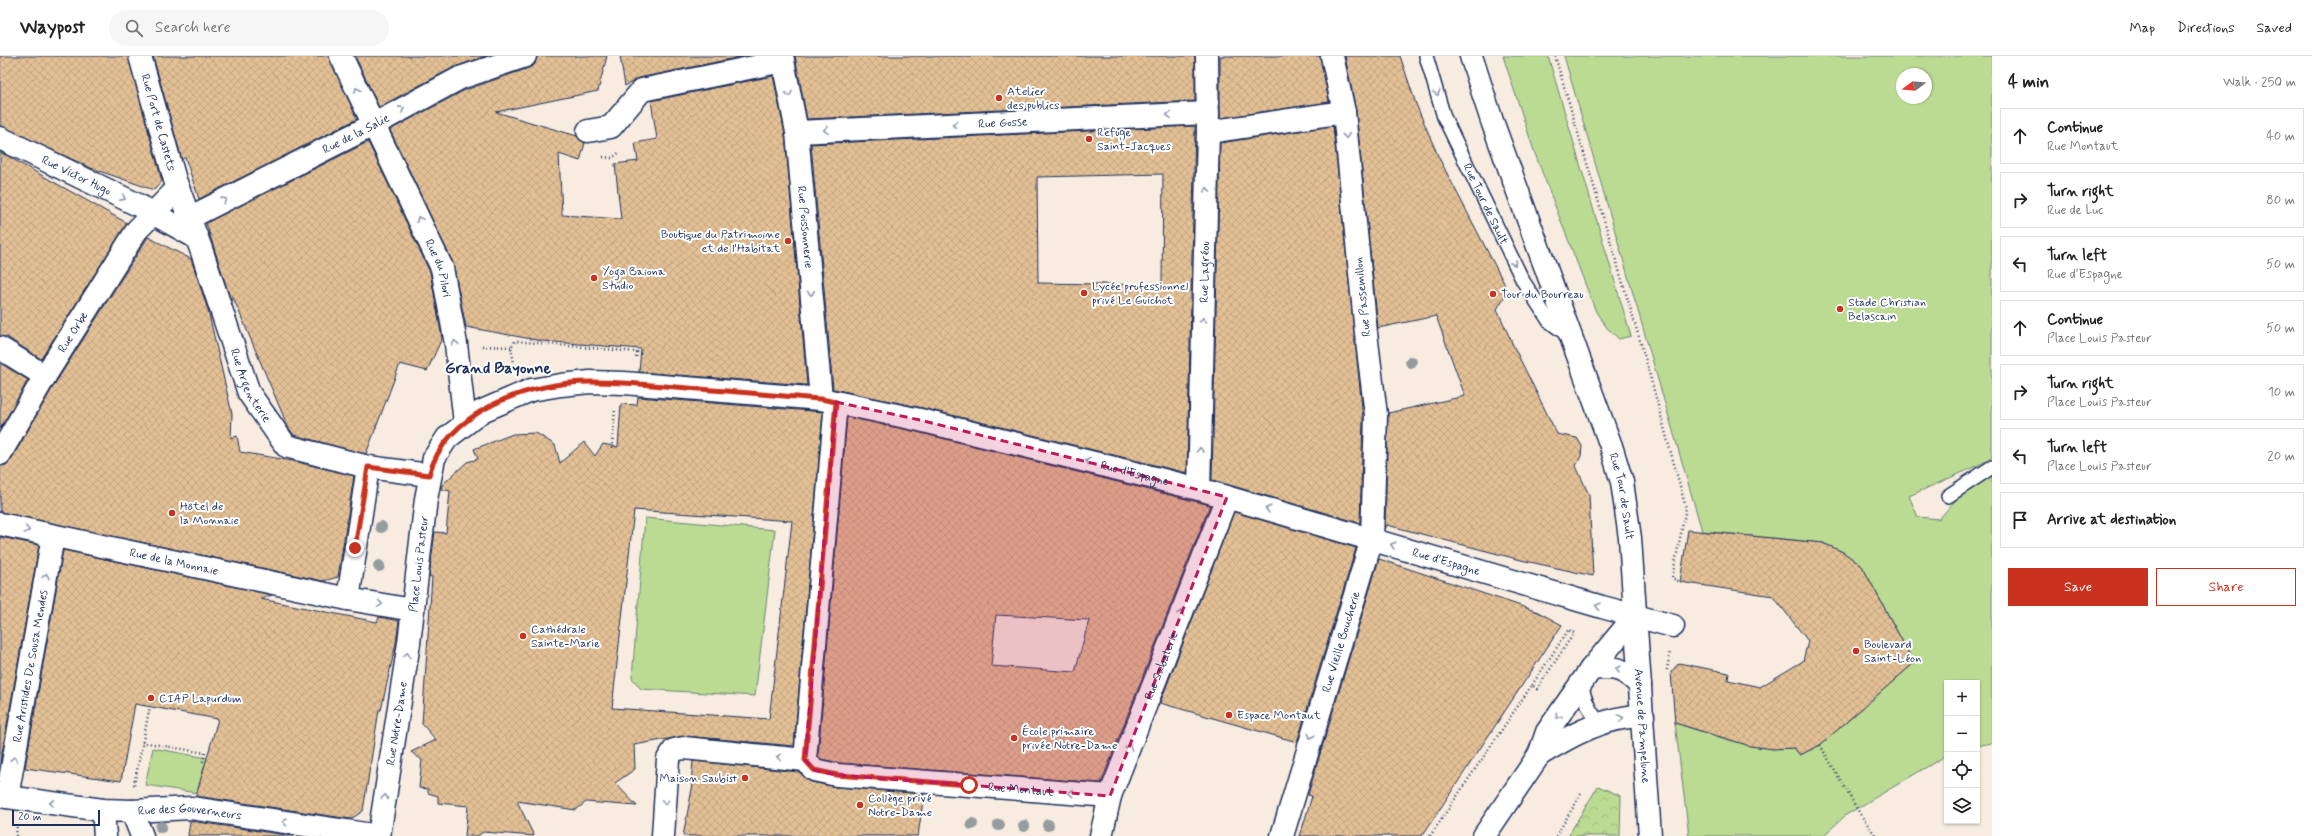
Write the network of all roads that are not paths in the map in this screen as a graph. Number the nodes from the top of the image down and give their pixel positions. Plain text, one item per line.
1 (140, 56) edge
2 (341, 56) edge
3 (525, 56) edge
4 (1207, 56) edge
5 (1332, 56) edge
6 (1426, 56) edge
7 (1471, 56) edge
8 (782, 59) edge
9 (1344, 112) junction
10 (1208, 123) junction
11 (373, 125) junction
12 (588, 131) dead end
13 (796, 132) junction
14 (0, 138) edge
15 (178, 188) junction
16 (152, 214) junction
17 (189, 218) junction
18 (197, 238) junction
19 (1571, 337) junction
20 (0, 348) edge
21 (45, 376) junction
22 (620, 383) joint
23 (829, 401) junction
24 (465, 423) junction
25 (0, 454) edge
26 (1992, 466) edge
27 (368, 467) junction
28 (429, 475) junction
29 (1199, 489) junction
30 (1948, 496) dead end
31 (1227, 497) junction
32 (0, 524) edge
33 (53, 536) junction
34 (1372, 538) junction
35 (348, 599) junction
36 (413, 610) junction
37 (1635, 616) junction
38 (1673, 626) dead end
39 (1586, 676) junction
40 (1640, 685) junction
41 (1643, 716) junction
42 (1601, 724) junction
43 (1538, 755) junction
44 (805, 760) junction
45 (1113, 790) junction
46 (3, 797) edge
47 (103, 810) junction
48 (132, 811) junction
49 (105, 836) edge
50 (142, 836) edge
51 (379, 836) edge
52 (663, 836) edge
53 (1101, 836) edge
54 (1282, 836) edge
55 (1484, 836) edge
56 (1650, 836) edge

1 - 15 street, Rue Port de Castets
11 -> 2 street, Rue du Pilori
11 -> 3 street, Rue de la Salie
4 - 10 street, Rue Lagréou
5 - 9 street, Rue Passemillon
6 -> 19 lane, Rue Tour de Sault
7 - 19 street, Rue Tour de Sault
8 - 12 street
8 -> 13 street, Rue Poissonnerie
9 - 10 street, Rue Gosse
9 -> 34 street, Rue Passemillon
10 -> 13 street, Rue Gosse
29 -> 10 street, Rue Lagréou
17 -> 11 street, Rue de la Salie
24 -> 11 street, Rue du Pilori
13 -> 23 street, Rue Poissonnerie
14 -> 16 street, Rue Victor Hugo
15 - 16 street, Rue Orbe
15 - 17 street, Rue Port de Castets
16 - 18 street, Rue Victor Hugo
16 - 21 street, Rue Orbe
17 - 18 street, Rue Argenterie
18 - 27 street, Rue Argenterie
19 - 37 street, Rue Tour de Sault
20 - 21 street
21 - 25 street, Rue Orbe
22 - 23 street, Rue d'Espagne
22 - 24 street, Place Louis Pasteur
29 -> 23 street, Rue d'Espagne
23 - 44 street, Rue Poissonnerie
24 - 28 street, Place Louis Pasteur
26 - 30 lane
27 - 28 street
27 - 35 street
28 - 36 street, Place Louis Pasteur
29 - 31 street, Rue d'Espagne
34 -> 31 street, Rue d'Espagne
45 -> 31 street, Rue Sabaterie
32 -> 33 street, Rue de la Monnaie
33 - 35 street, Rue de la Monnaie
46 -> 33 street, Rue Aristides De Sousa Mendes
37 -> 34 street, Rue d'Espagne
34 -> 54 street, Rue Vieille Boucherie
35 -> 36 street, Place Louis Pasteur
51 -> 36 street, Rue Notre-Dame
37 - 38 street, Rue d'Espagne
37 - 39 street
37 - 40 street, Avenue de Pampelune
40 -> 39 street
39 - 42 lane
39 -> 43 street
40 - 41 street, Avenue de Pampelune
42 -> 41 street
41 - 56 street, Avenue de Pampelune
42 - 43 street
43 - 55 street
45 -> 44 street, Rue Montaut
44 -> 52 street
45 - 53 street, Rue Sabaterie
47 -> 46 street, Rue des Gouverneurs
47 - 48 street, Rue des Gouverneurs
47 - 49 street
48 - 50 street
51 -> 48 street, Rue des Gouverneurs

